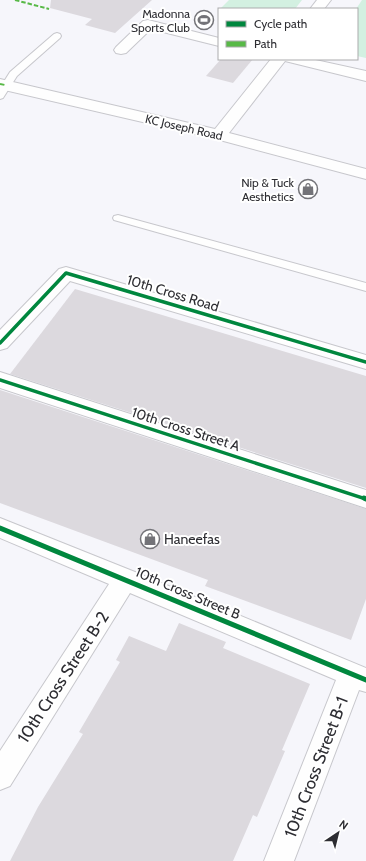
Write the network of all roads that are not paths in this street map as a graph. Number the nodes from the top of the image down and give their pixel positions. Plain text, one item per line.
1 (324, 0) edge
2 (318, 8) edge
3 (57, 36) dead end
4 (218, 42) edge
5 (121, 50) dead end
6 (278, 60) edge
7 (295, 60) edge
8 (366, 76) edge
9 (2, 88) edge
10 (219, 135) junction
11 (366, 174) edge
12 (118, 218) dead end
13 (366, 288) edge
14 (3, 335) edge
15 (366, 362) edge
16 (0, 380) edge
17 (366, 499) edge
18 (0, 528) edge
19 (126, 579) junction
20 (359, 677) edge
21 (0, 776) edge
22 (279, 861) edge

1 - 2 street
3 - 9 lane
4 - 5 street
6 - 10 street
7 - 8 street
9 - 10 street, KC Joseph Road
10 - 11 street, KC Joseph Road
12 - 13 lane
14 - 15 street, 10th Cross Road
16 - 17 street, 10th Cross Street A
18 - 19 street, 10th Cross Street B
19 - 20 street, 10th Cross Street B
19 - 21 street, 10th Cross Street B-2
20 - 22 street, 10th Cross Street B-1

